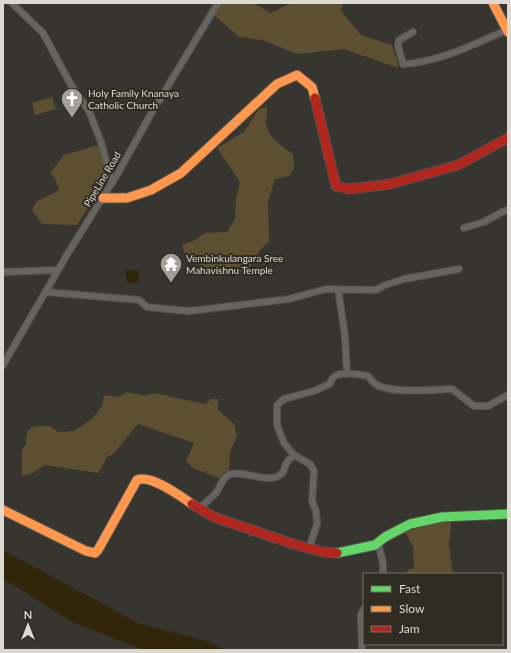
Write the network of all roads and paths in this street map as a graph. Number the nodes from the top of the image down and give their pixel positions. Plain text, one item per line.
1 (12, 3) edge
2 (218, 3) edge
3 (493, 3) edge
4 (508, 31) edge
5 (413, 32) dead end
6 (508, 138) edge
7 (112, 183) junction
8 (102, 198) junction
9 (508, 210) edge
10 (464, 228) dead end
11 (459, 269) dead end
12 (58, 270) junction
13 (3, 272) edge
14 (338, 289) junction
15 (46, 292) junction
16 (3, 365) edge
17 (347, 374) junction
18 (508, 395) edge
19 (294, 455) junction
20 (200, 508) junction
21 (3, 510) edge
22 (508, 514) edge
23 (378, 542) junction
24 (309, 548) junction
25 (383, 573) edge
26 (363, 611) edge
27 (362, 650) edge

1 - 7 street
2 - 7 street, PipeLine Road
3 - 4 street
4 - 5 street
6 - 8 street
7 - 8 street, PipeLine Road
8 - 12 street, PipeLine Road
9 - 10 street
11 - 14 street
12 - 13 street
12 - 15 street, PipeLine Road
14 - 15 street
14 - 17 street
15 - 16 street, PipeLine Road
17 - 18 street
17 - 19 street
19 - 20 street
19 - 24 street
20 - 21 street
20 - 24 street
22 - 23 street
23 - 24 street
23 - 25 street
26 - 27 street

